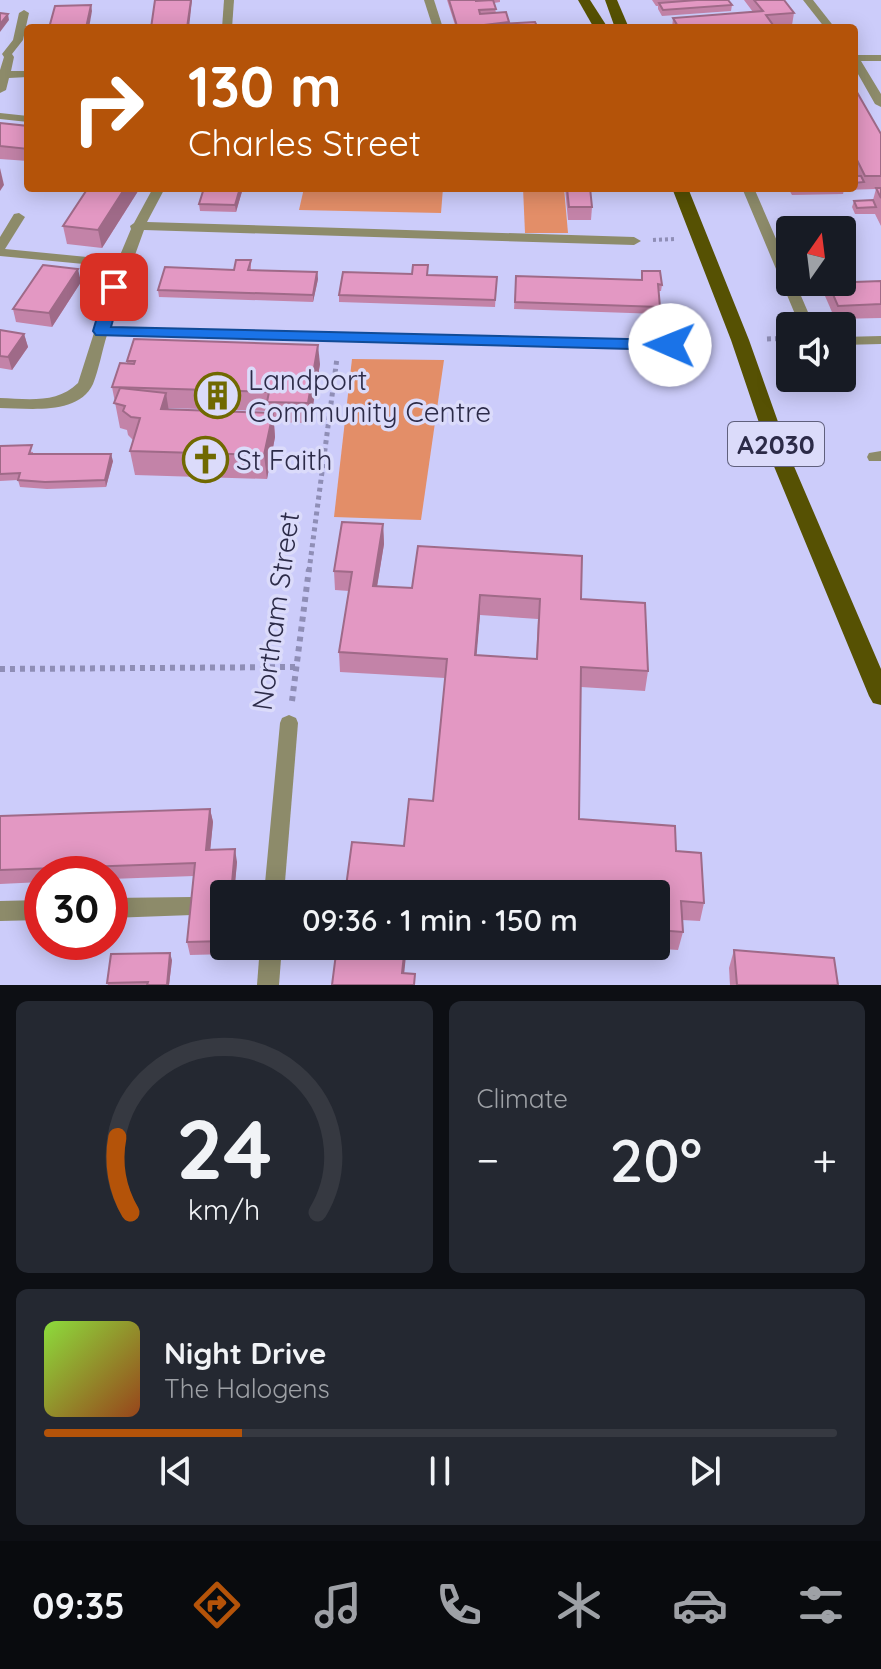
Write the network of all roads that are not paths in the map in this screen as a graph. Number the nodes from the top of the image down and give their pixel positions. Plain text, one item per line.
1 (229, 0) edge
2 (429, 0) edge
3 (584, 0) edge
4 (611, 0) edge
5 (808, 0) edge
6 (24, 13) dead end
7 (227, 24) edge
8 (437, 24) edge
9 (599, 24) edge
10 (620, 24) edge
11 (827, 24) edge
12 (3, 53) edge
13 (858, 58) edge
14 (881, 58) edge
15 (858, 65) edge
16 (24, 74) edge
17 (5, 75) junction
18 (0, 90) edge
19 (881, 104) edge
20 (0, 116) edge
21 (24, 119) edge
22 (157, 192) edge
23 (682, 192) edge
24 (750, 192) edge
25 (19, 217) dead end
26 (136, 226) junction
27 (634, 241) road end
28 (0, 249) edge
29 (120, 264) junction
30 (801, 312) edge
31 (101, 331) junction
32 (881, 340) edge
33 (856, 341) edge
34 (700, 346) dead end
35 (0, 403) edge
36 (881, 696) edge
37 (289, 723) road end
38 (275, 880) edge
39 (192, 906) edge
40 (128, 908) edge
41 (24, 910) edge
42 (0, 911) edge
43 (270, 960) edge
44 (268, 985) edge

1 - 7 street
2 - 8 street
3 - 9 main road
4 - 10 main road
5 - 11 street
6 - 12 street
12 - 17 street
13 - 14 street
15 - 19 street
16 - 17 street
17 - 18 street
20 - 21 street
22 - 26 street
23 - 36 main road, A2030
24 - 30 street
25 - 28 street
26 - 27 street
26 - 29 street
28 - 29 street
29 - 31 street
31 - 34 street
31 - 35 street
32 - 33 street
37 - 38 street, Northam Street
39 - 40 street
41 - 42 street
43 - 44 street

